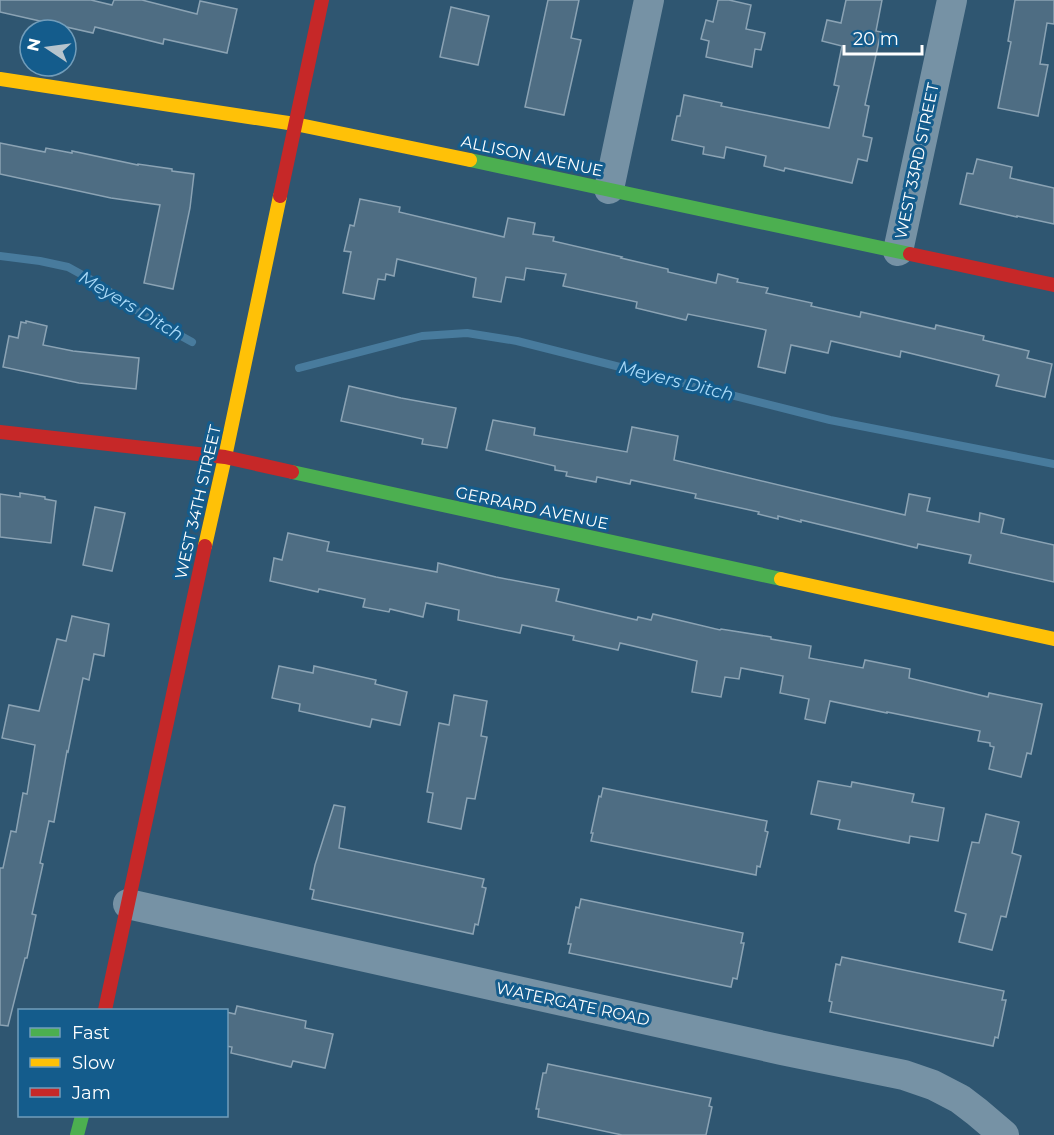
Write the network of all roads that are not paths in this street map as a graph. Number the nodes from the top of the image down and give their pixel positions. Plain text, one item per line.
1 (322, 0) edge
2 (649, 0) edge
3 (952, 0) edge
4 (0, 79) edge
5 (295, 124) junction
6 (609, 189) junction
7 (898, 251) junction
8 (1054, 285) edge
9 (0, 432) edge
10 (225, 457) junction
11 (1054, 639) edge
12 (128, 904) junction
13 (105, 1009) edge
14 (82, 1117) edge
15 (77, 1135) edge
16 (1004, 1135) edge

1 - 5 street, WEST 34TH STREET
2 - 6 street
3 - 7 street, WEST 33RD STREET
4 - 5 street, ALLISON AVENUE
5 - 6 street, ALLISON AVENUE
5 - 10 street, WEST 34TH STREET
6 - 7 street, ALLISON AVENUE
7 - 8 street, ALLISON AVENUE
9 - 10 street, GERRARD AVENUE
10 - 11 street, GERRARD AVENUE
10 - 12 street, WEST 34TH STREET
12 - 13 street, WEST 34TH STREET
12 - 16 street, WATERGATE ROAD
14 - 15 street

